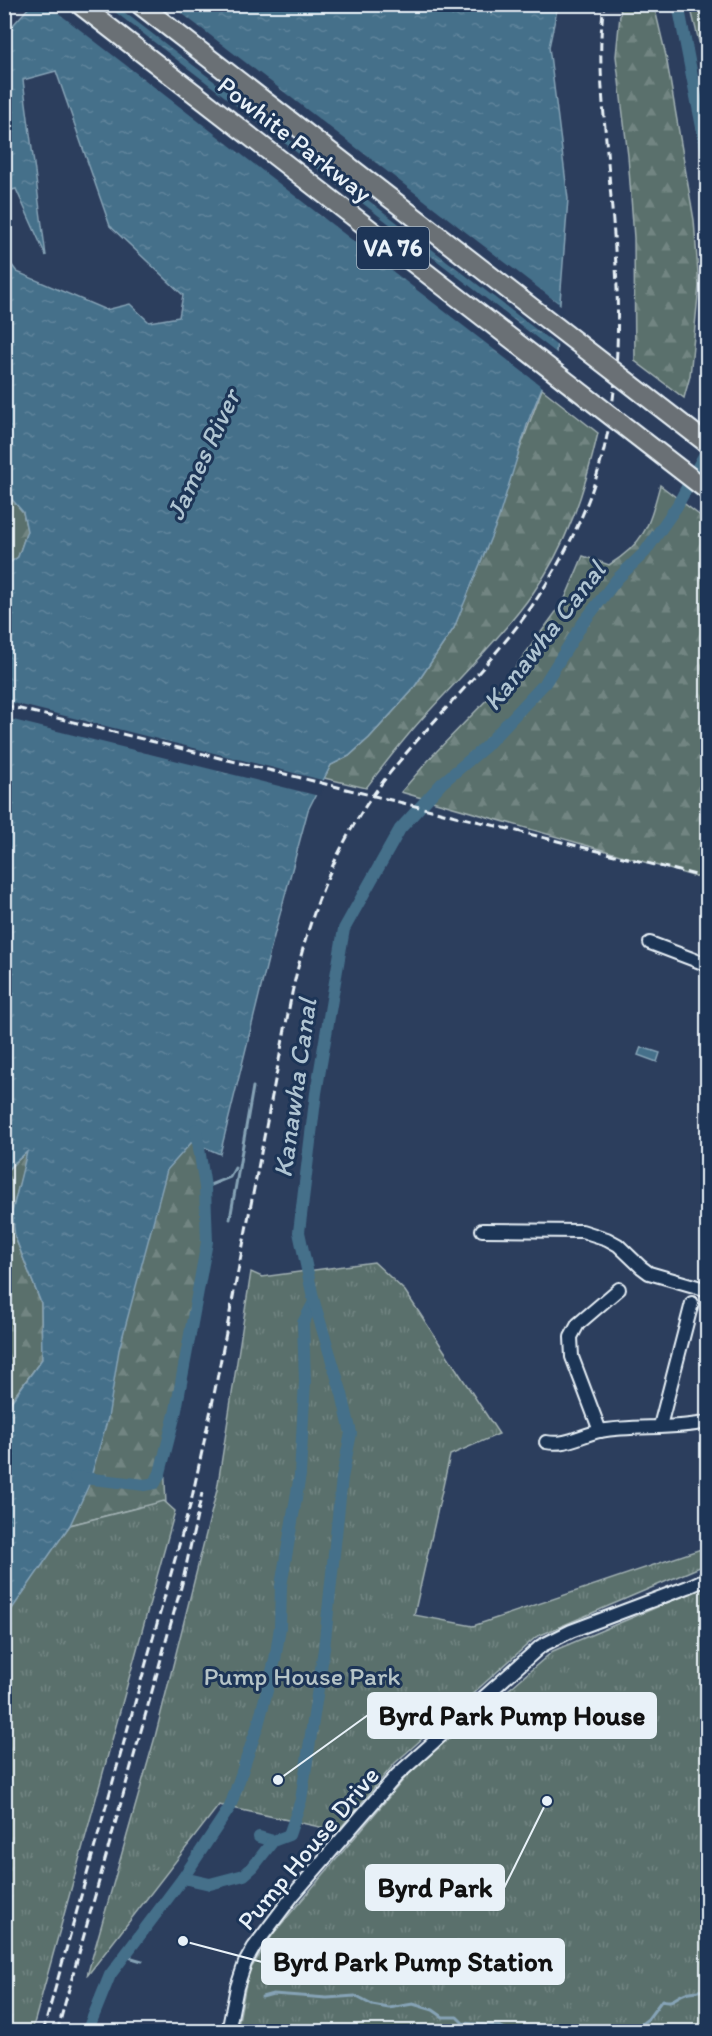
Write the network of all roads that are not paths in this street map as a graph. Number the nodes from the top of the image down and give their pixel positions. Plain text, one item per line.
1 (79, 4) edge
2 (139, 4) edge
3 (708, 444) edge
4 (708, 491) edge
5 (650, 943) dead end
6 (708, 965) edge
7 (482, 1230) dead end
8 (619, 1289) dead end
9 (708, 1290) edge
10 (692, 1303) dead end
11 (708, 1422) edge
12 (660, 1426) junction
13 (600, 1431) junction
14 (546, 1442) dead end
15 (708, 1578) edge
16 (228, 2031) edge

1 - 4 highway, Powhite Parkway / VA 76, bridge
2 - 3 highway, Powhite Parkway / VA 76, bridge
5 - 6 street
7 - 9 street
8 - 13 street
10 - 12 street
11 - 12 street
12 - 13 street
13 - 14 street
15 - 16 street, Pump House Drive

